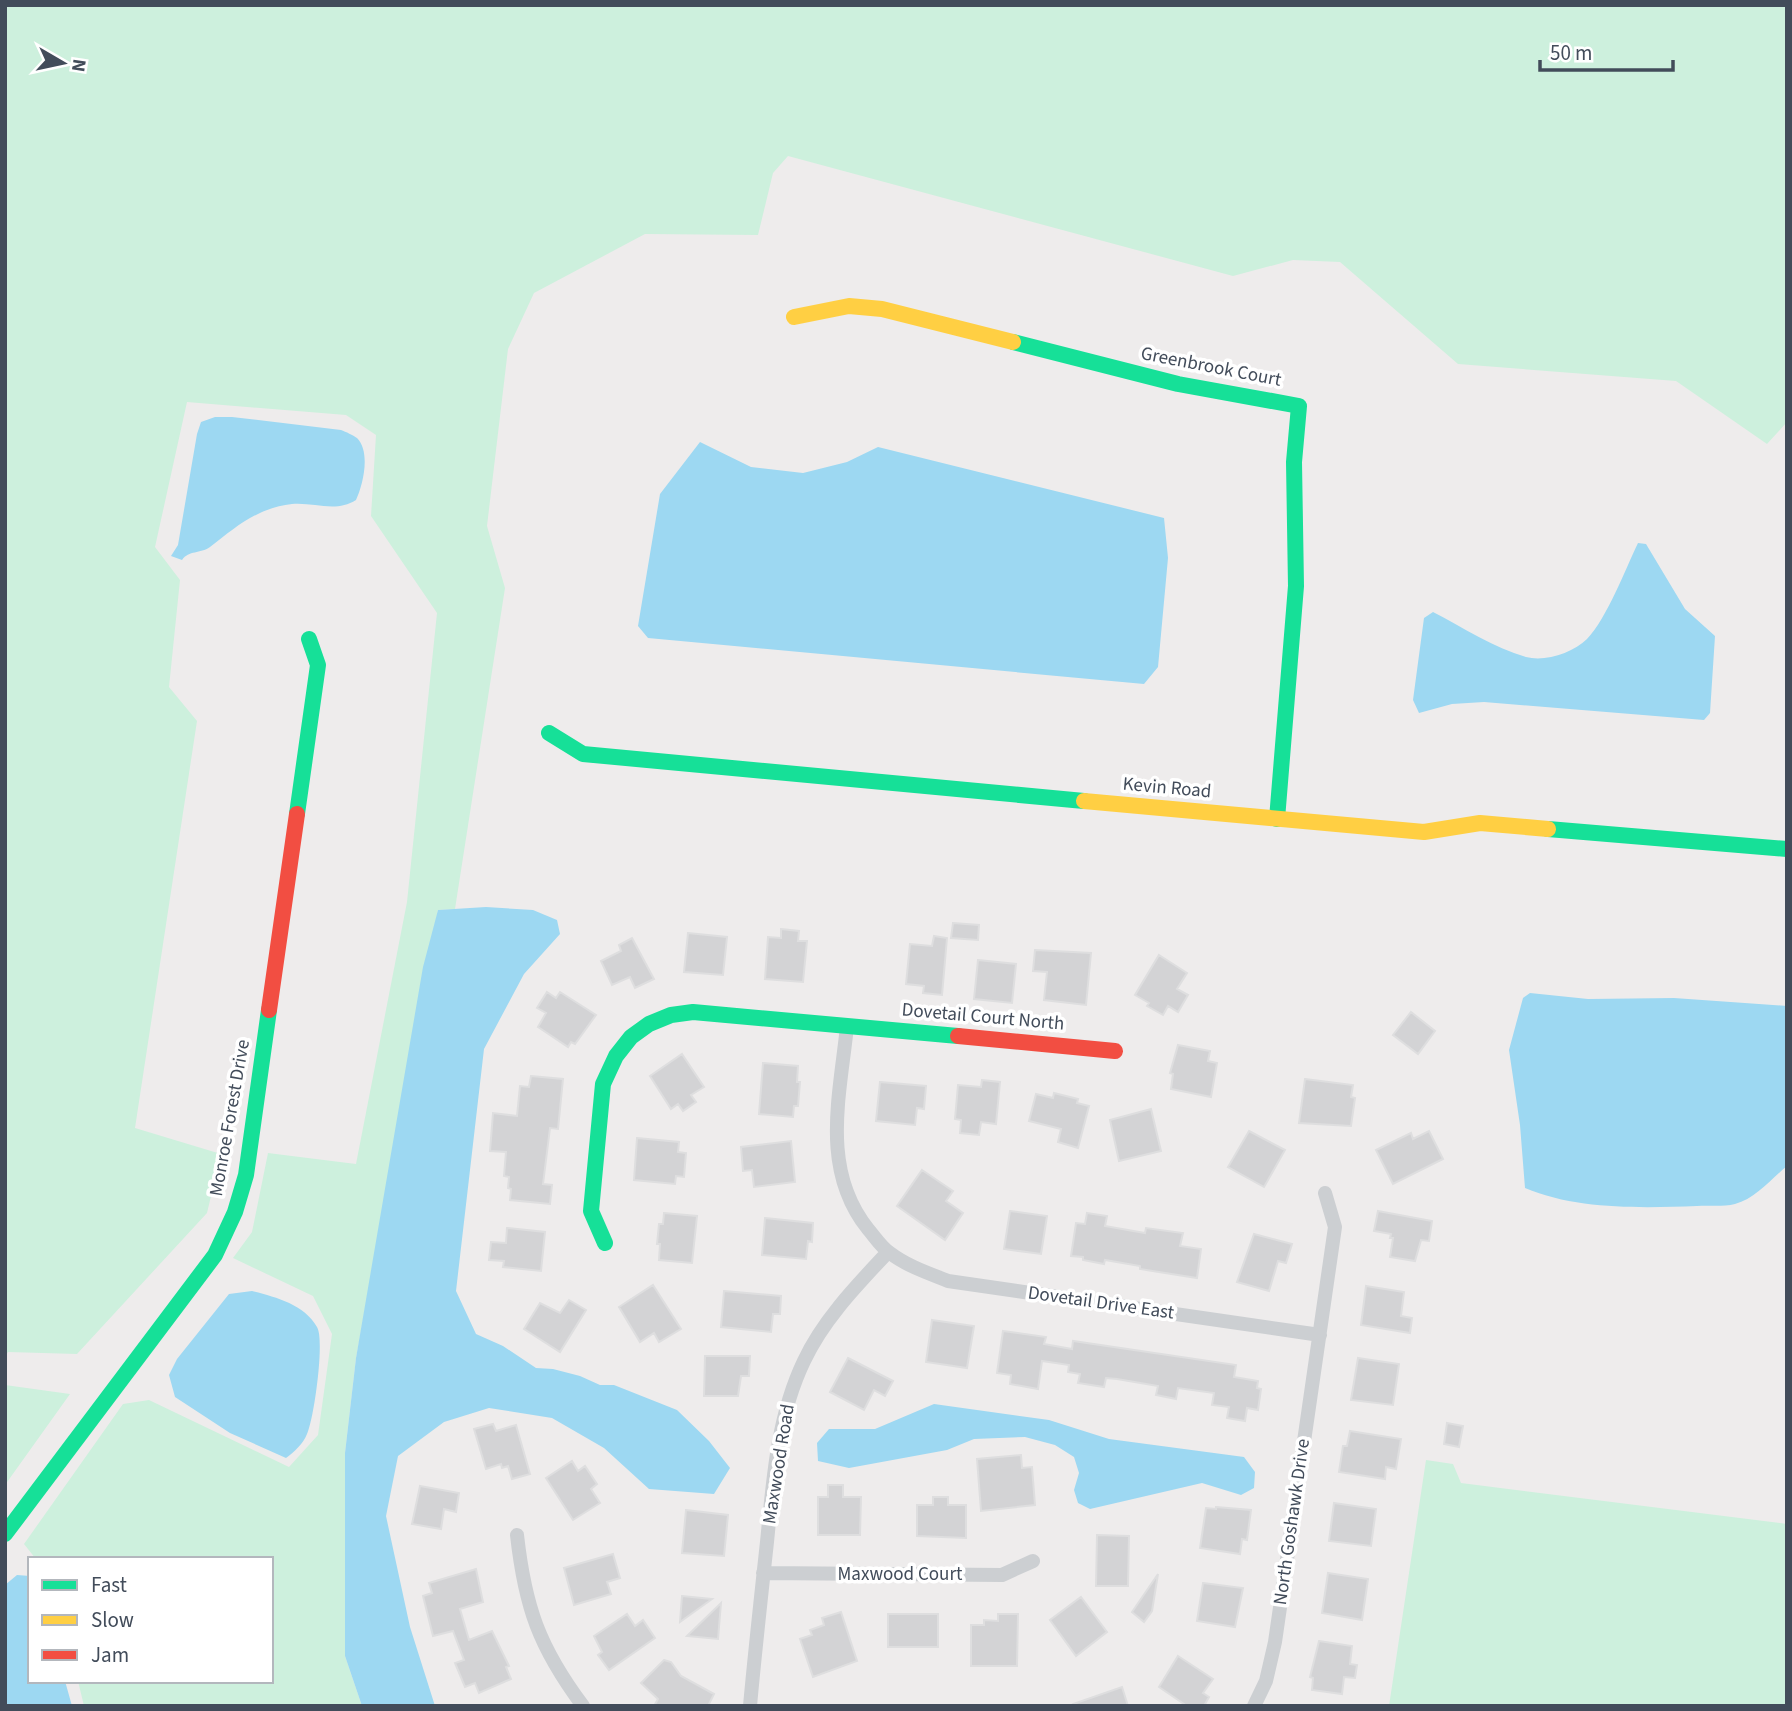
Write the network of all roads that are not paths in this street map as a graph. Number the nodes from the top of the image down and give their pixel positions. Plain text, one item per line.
1 (794, 317) dead end
2 (309, 639) dead end
3 (550, 733) dead end
4 (1277, 819) junction
5 (1787, 849) edge
6 (847, 1026) junction
7 (1115, 1051) dead end
8 (1325, 1193) dead end
9 (605, 1243) dead end
10 (888, 1252) junction
11 (1320, 1335) junction
12 (5, 1534) edge
13 (517, 1535) dead end
14 (1033, 1561) dead end
15 (764, 1573) junction
16 (583, 1706) edge
17 (750, 1706) edge
18 (1254, 1706) edge

1 - 4 street, Greenbrook Court
2 - 12 street, Monroe Forest Drive
3 - 4 street, Kevin Road
4 - 5 street, Kevin Road
6 - 7 street, Dovetail Court North
6 - 9 street, Dovetail Court North
6 - 10 street, Dovetail Drive East
8 - 11 street, North Goshawk Drive
10 - 11 street, Dovetail Drive East
10 - 15 street, Maxwood Road
11 - 18 street, North Goshawk Drive
13 - 16 street
14 - 15 street, Maxwood Court
15 - 17 street, Maxwood Road

